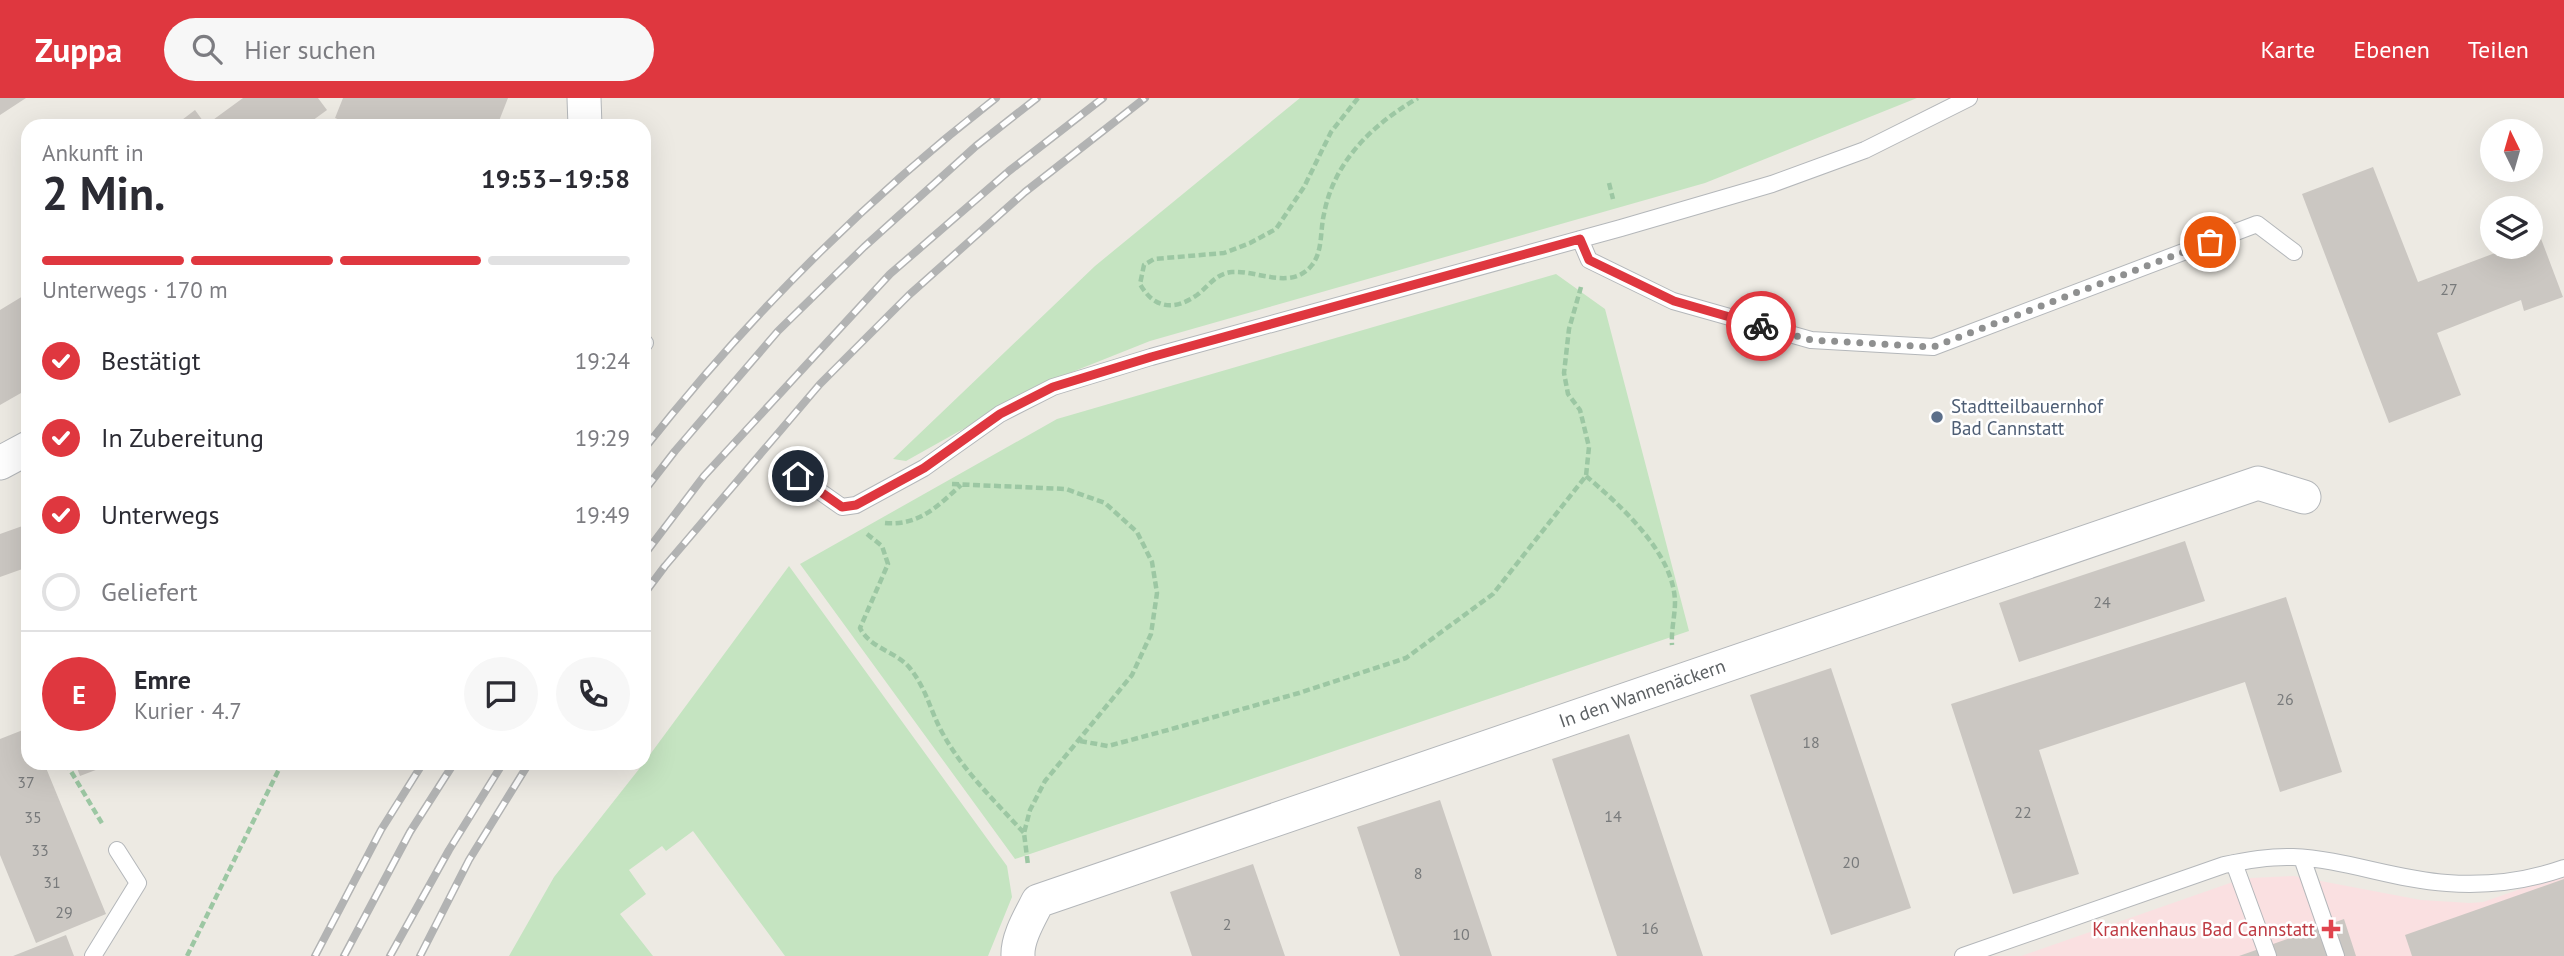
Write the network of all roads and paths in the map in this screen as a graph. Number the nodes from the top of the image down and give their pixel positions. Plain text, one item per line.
1 (584, 98) edge
2 (1358, 98) edge
3 (1418, 98) edge
4 (1969, 98) edge
5 (585, 119) edge
6 (1580, 239) junction
7 (2294, 252) dead end
8 (1589, 260) junction
9 (21, 452) edge
10 (0, 463) edge
11 (924, 468) junction
12 (798, 476) dead end
13 (1586, 476) junction
14 (2304, 496) dead end
15 (888, 564) dead end
16 (1674, 683) junction
17 (1080, 741) junction
18 (70, 770) edge
19 (279, 770) edge
20 (1024, 833) junction
21 (117, 850) joint
22 (2302, 858) junction
23 (2234, 863) junction
24 (2564, 868) edge
25 (1038, 901) junction
26 (93, 956) edge
27 (187, 956) edge
28 (1018, 956) edge
29 (1963, 956) edge
30 (2267, 956) edge
31 (2336, 956) edge

1 - 5 street
2 - 3 path
4 - 6 lane
6 - 8 lane
6 - 11 lane
7 - 8 lane
8 - 13 path
9 - 10 street
11 - 12 lane
11 - 17 path
13 - 16 path
13 - 17 path
14 - 16 street, In den Wannenäckern
15 - 20 path
16 - 25 street, In den Wannenäckern
17 - 20 path
18 - 21 path
19 - 27 path
20 - 25 path
21 - 26 lane
22 - 23 lane
22 - 24 lane
22 - 31 lane
23 - 29 lane
23 - 30 lane
25 - 28 street

